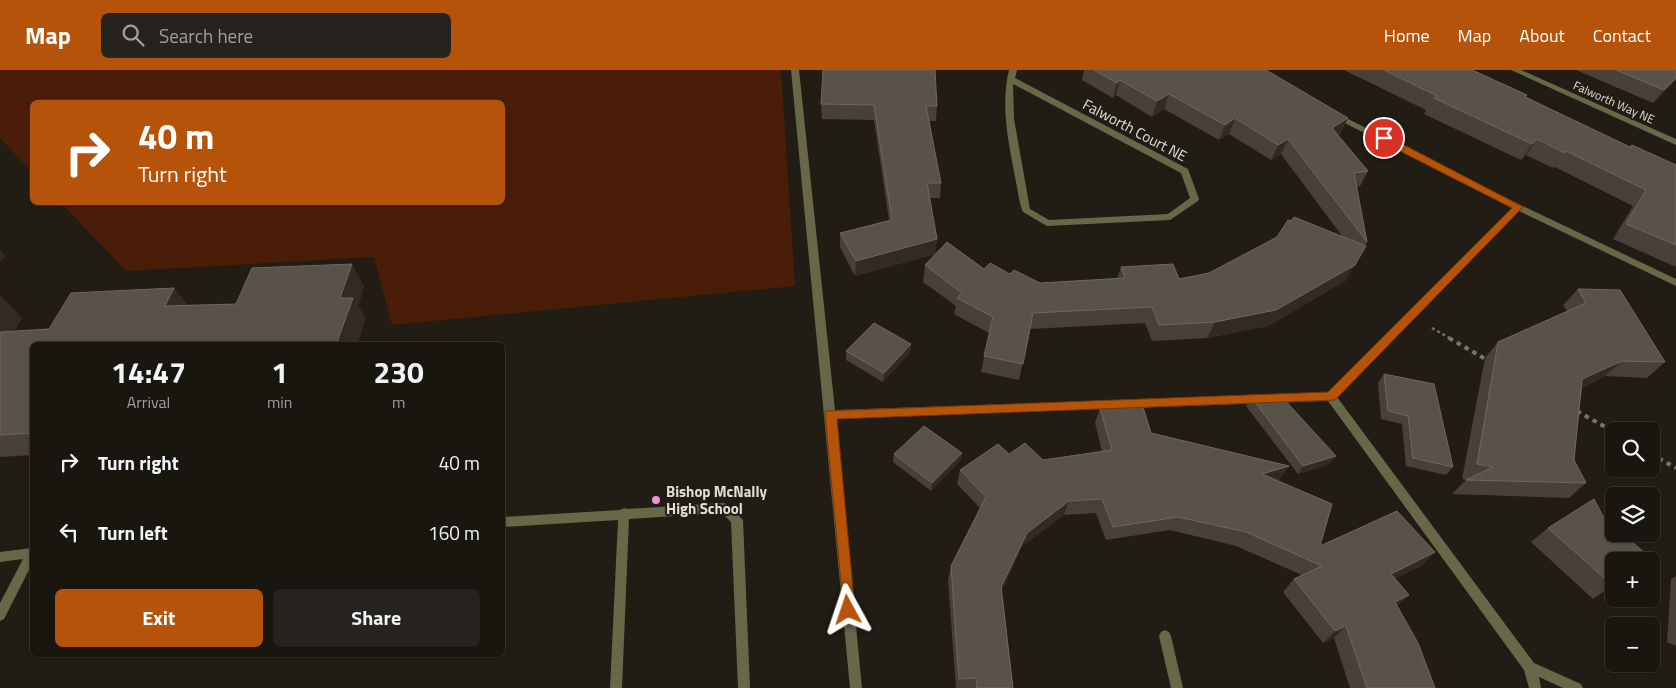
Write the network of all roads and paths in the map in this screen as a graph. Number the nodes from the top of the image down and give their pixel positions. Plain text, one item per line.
1 (795, 70) edge
2 (1013, 70) edge
3 (1515, 70) edge
4 (1010, 79) junction
5 (1327, 110) edge
6 (1676, 142) edge
7 (1518, 207) junction
8 (1676, 283) edge
9 (1411, 316) junction
10 (1496, 364) edge
11 (1331, 397) junction
12 (1572, 408) edge
13 (830, 414) junction
14 (1605, 427) edge
15 (1660, 459) edge
16 (1676, 468) edge
17 (624, 513) junction
18 (505, 522) edge
19 (30, 553) edge
20 (0, 556) edge
21 (30, 557) edge
22 (0, 615) edge
23 (1165, 636) dead end
24 (1530, 667) junction
25 (616, 688) edge
26 (744, 688) edge
27 (856, 688) edge
28 (1177, 688) edge
29 (1535, 688) edge
30 (1577, 688) edge

1 - 13 street
2 - 4 street, Falworth Court NE
3 - 6 street, Falworth Way NE
4 - 4 street, Falworth Court NE
5 - 7 street
7 - 8 street
7 - 9 street
9 - 10 path
9 - 11 street
11 - 13 street
11 - 24 street
12 - 14 path
13 - 27 street
15 - 16 path
17 - 18 street
17 - 25 street
17 - 26 street
19 - 20 street
21 - 22 street
23 - 28 street
24 - 29 street
24 - 30 street

